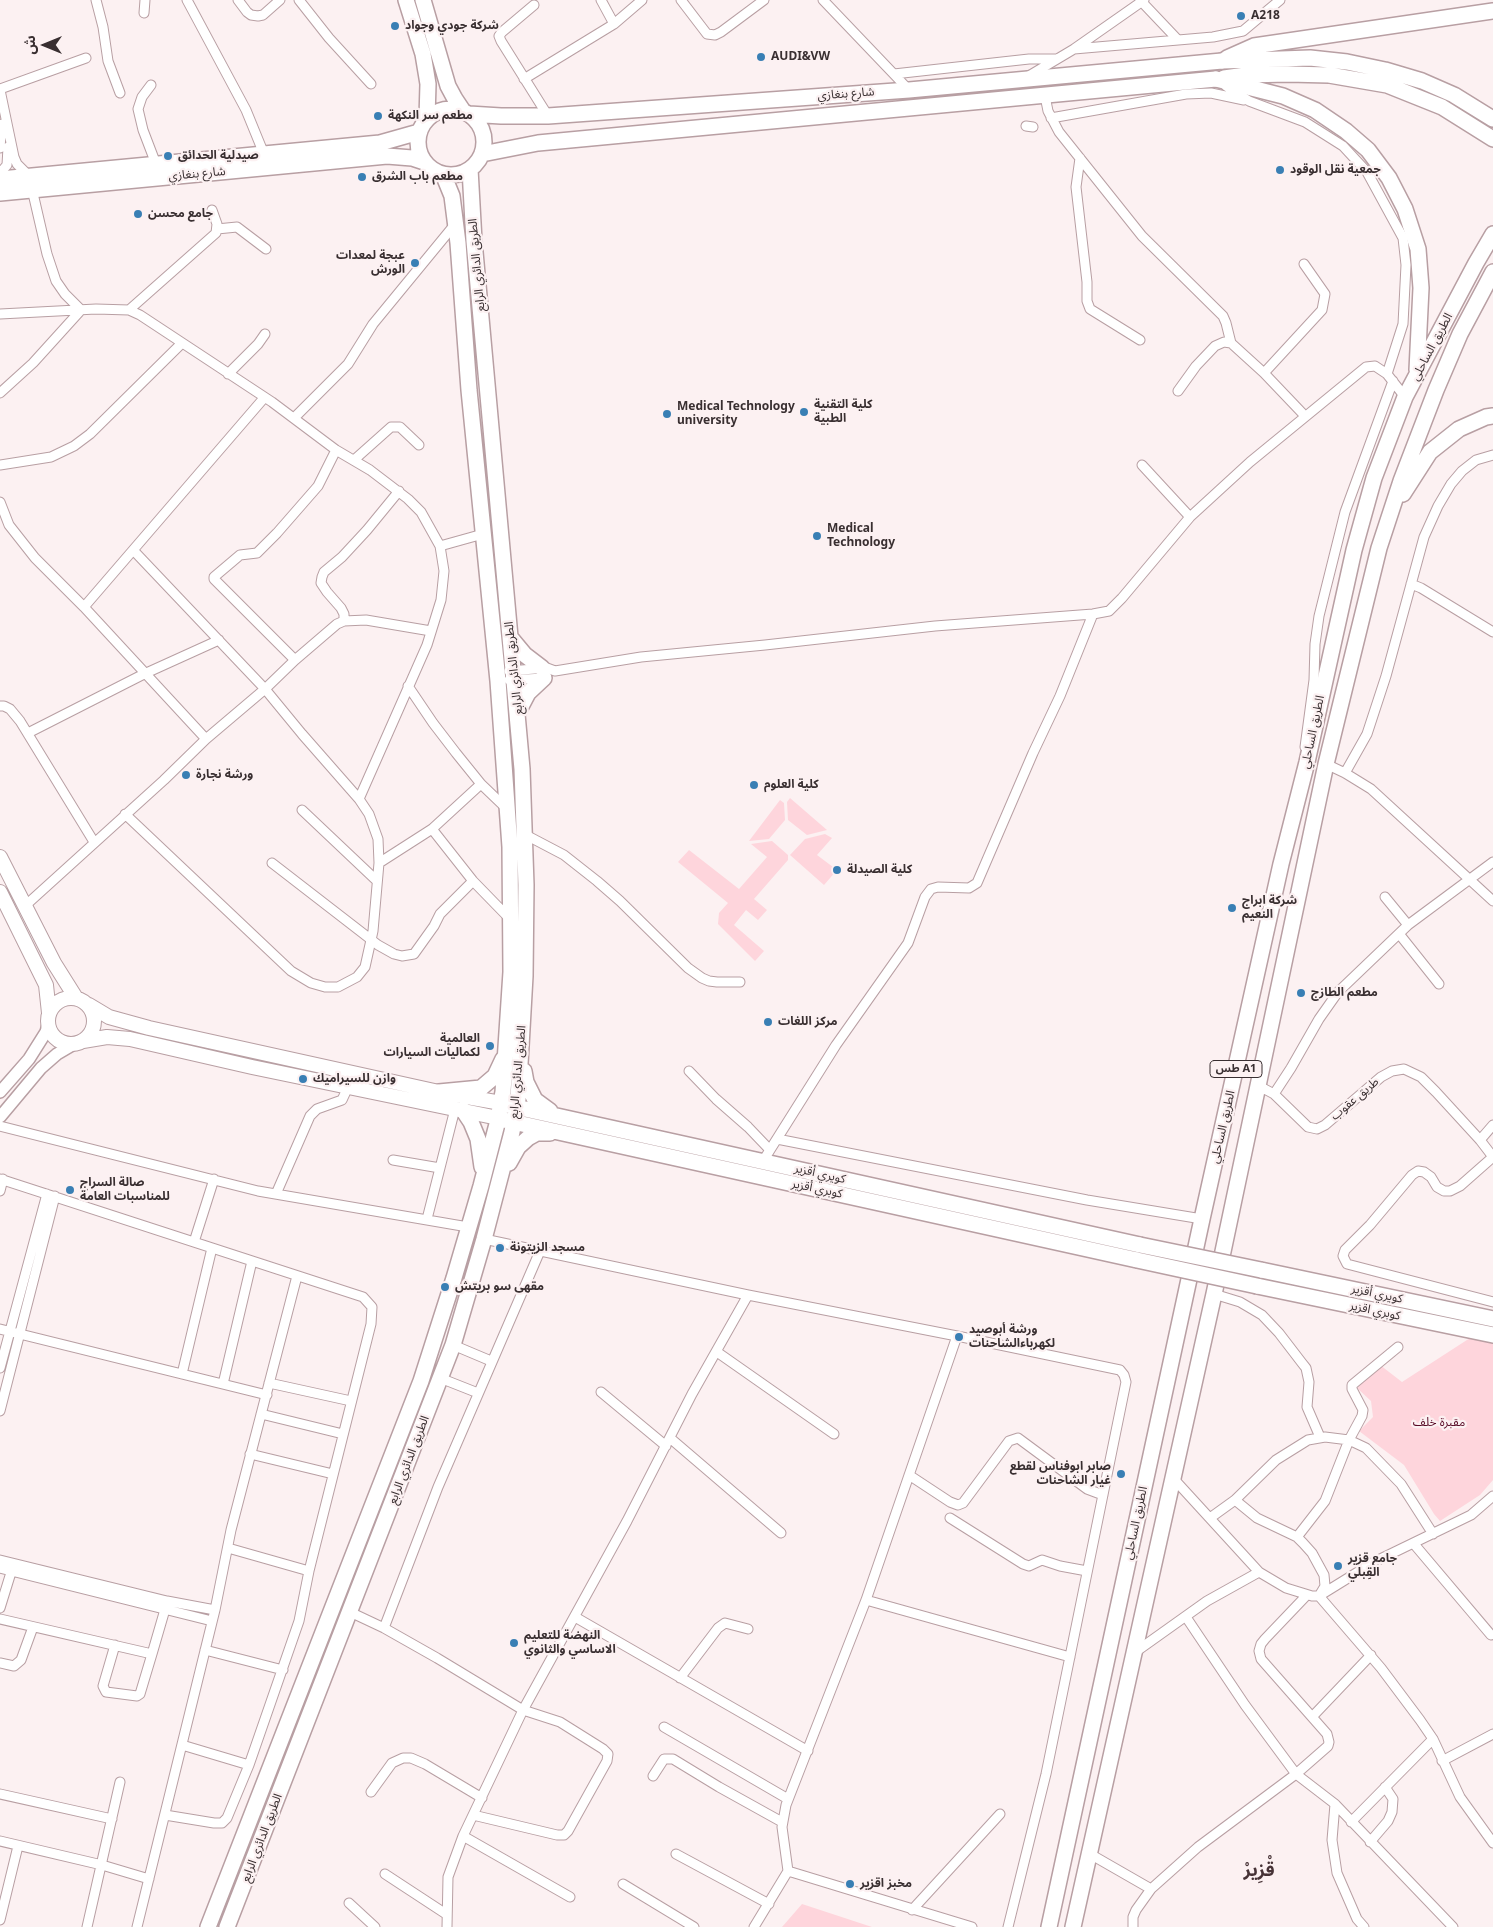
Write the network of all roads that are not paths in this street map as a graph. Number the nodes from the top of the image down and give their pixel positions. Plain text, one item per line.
1 (96, 0) edge
2 (144, 0) edge
3 (187, 0) edge
4 (238, 0) edge
5 (280, 0) edge
6 (299, 0) edge
7 (406, 0) edge
8 (423, 0) edge
9 (602, 0) edge
10 (642, 0) edge
11 (681, 0) edge
12 (764, 0) edge
13 (822, 0) edge
14 (1280, 0) edge
15 (1142, 1) edge
16 (534, 5) dead end
17 (1493, 12) edge
18 (144, 13) dead end
19 (614, 24) junction
20 (1178, 40) junction
21 (1074, 49) junction
22 (86, 58) dead end
23 (1056, 59) junction
24 (1222, 61) junction
25 (894, 74) junction
26 (524, 79) junction
27 (1216, 79) junction
28 (1022, 80) junction
29 (371, 84) dead end
30 (151, 85) dead end
31 (945, 86) junction
32 (0, 89) edge
33 (910, 90) junction
34 (120, 93) dead end
35 (1045, 96) junction
36 (2, 101) junction
37 (1249, 101) junction
38 (947, 105) junction
39 (466, 112) junction
40 (548, 116) junction
41 (427, 118) junction
42 (1051, 118) junction
43 (1493, 119) edge
44 (419, 132) junction
45 (8, 134) junction
46 (1493, 139) edge
47 (0, 148) edge
48 (264, 154) junction
49 (482, 154) junction
50 (1080, 158) junction
51 (424, 162) junction
52 (156, 164) junction
53 (470, 169) junction
54 (0, 173) edge
55 (443, 174) junction
56 (0, 179) edge
57 (31, 183) junction
58 (0, 193) edge
59 (212, 210) dead end
60 (456, 223) junction
61 (217, 229) junction
62 (1493, 234) edge
63 (266, 249) dead end
64 (1304, 264) dead end
65 (1493, 272) edge
66 (81, 310) junction
67 (129, 310) junction
68 (0, 314) edge
69 (265, 334) dead end
70 (1140, 340) dead end
71 (182, 343) junction
72 (1230, 343) junction
73 (1264, 373) junction
74 (228, 374) junction
75 (1417, 374) junction
76 (1390, 378) junction
77 (1178, 391) dead end
78 (0, 393) edge
79 (1405, 397) junction
80 (264, 398) junction
81 (1305, 416) junction
82 (1493, 416) edge
83 (294, 418) junction
84 (419, 445) dead end
85 (336, 450) junction
86 (1493, 454) edge
87 (354, 460) junction
88 (0, 465) edge
89 (1142, 466) dead end
90 (399, 491) junction
91 (0, 508) edge
92 (1190, 518) junction
93 (483, 534) junction
94 (440, 546) junction
95 (1379, 548) junction
96 (134, 551) junction
97 (1411, 584) junction
98 (84, 607) junction
99 (1092, 614) junction
100 (344, 621) junction
101 (431, 631) junction
102 (1493, 632) edge
103 (510, 637) junction
104 (218, 640) junction
105 (295, 660) junction
106 (547, 672) junction
107 (144, 674) junction
108 (514, 675) junction
109 (498, 676) junction
110 (408, 686) junction
111 (265, 689) junction
112 (0, 706) edge
113 (518, 712) junction
114 (28, 733) junction
115 (206, 739) junction
116 (1307, 762) junction
117 (1326, 764) junction
118 (1345, 773) junction
119 (481, 784) junction
120 (359, 799) junction
121 (506, 808) junction
122 (302, 810) dead end
123 (125, 814) junction
124 (432, 829) junction
125 (524, 834) junction
126 (94, 842) junction
127 (0, 857) edge
128 (1493, 862) edge
129 (272, 863) dead end
130 (379, 863) junction
131 (377, 881) junction
132 (473, 881) junction
133 (1470, 881) junction
134 (0, 892) edge
135 (1386, 897) dead end
136 (1493, 901) edge
137 (26, 905) junction
138 (510, 919) junction
139 (1408, 925) junction
140 (1400, 935) junction
141 (372, 940) junction
142 (740, 982) dead end
143 (1439, 984) dead end
144 (76, 998) junction
145 (89, 1005) junction
146 (49, 1019) junction
147 (79, 1043) junction
148 (507, 1043) junction
149 (521, 1056) junction
150 (689, 1072) dead end
151 (1257, 1085) junction
152 (348, 1087) junction
153 (0, 1092) edge
154 (439, 1092) junction
155 (1274, 1094) junction
156 (516, 1107) junction
157 (459, 1110) junction
158 (499, 1111) junction
159 (0, 1117) edge
160 (570, 1118) junction
161 (514, 1122) junction
162 (1493, 1125) edge
163 (0, 1126) edge
164 (567, 1134) junction
165 (777, 1139) junction
166 (1480, 1140) junction
167 (767, 1155) junction
168 (1493, 1157) edge
169 (393, 1160) dead end
170 (440, 1168) junction
171 (1, 1179) edge
172 (214, 1180) junction
173 (499, 1182) junction
174 (481, 1186) junction
175 (0, 1191) edge
176 (276, 1194) junction
177 (51, 1195) junction
178 (427, 1219) junction
179 (1202, 1219) junction
180 (468, 1227) junction
181 (484, 1239) junction
182 (194, 1242) junction
183 (212, 1248) junction
184 (540, 1251) junction
185 (1138, 1252) junction
186 (252, 1261) junction
187 (297, 1276) junction
188 (1214, 1294) junction
189 (748, 1295) junction
190 (1493, 1302) edge
191 (1493, 1319) edge
192 (4, 1330) edge
193 (19, 1334) junction
194 (1493, 1335) edge
195 (957, 1336) junction
196 (453, 1345) junction
197 (1398, 1347) dead end
198 (717, 1352) junction
199 (491, 1361) junction
200 (0, 1368) edge
201 (182, 1374) junction
202 (440, 1378) junction
203 (269, 1383) junction
204 (223, 1384) junction
205 (601, 1392) dead end
206 (478, 1394) junction
207 (267, 1395) junction
208 (351, 1401) junction
209 (0, 1412) edge
210 (261, 1414) junction
211 (343, 1434) junction
212 (834, 1434) dead end
213 (1320, 1437) junction
214 (1350, 1440) junction
215 (668, 1442) junction
216 (250, 1454) junction
217 (333, 1474) junction
218 (909, 1475) junction
219 (1173, 1478) junction
220 (1103, 1494) junction
221 (1492, 1499) edge
222 (1235, 1500) junction
223 (950, 1518) dead end
224 (1210, 1518) junction
225 (780, 1533) dead end
226 (1433, 1534) junction
227 (1296, 1537) junction
228 (1414, 1544) junction
229 (228, 1548) junction
230 (0, 1560) edge
231 (12, 1567) junction
232 (0, 1568) edge
233 (309, 1571) junction
234 (1087, 1571) junction
235 (1259, 1572) junction
236 (1306, 1596) junction
237 (1319, 1596) junction
238 (866, 1600) junction
239 (166, 1606) junction
240 (0, 1608) edge
241 (215, 1610) junction
242 (350, 1612) junction
243 (575, 1617) junction
244 (1186, 1617) junction
245 (0, 1619) edge
246 (212, 1622) junction
247 (33, 1627) junction
248 (384, 1628) junction
249 (748, 1629) dead end
250 (1491, 1635) dead end
251 (115, 1645) junction
252 (205, 1650) junction
253 (1134, 1653) junction
254 (152, 1654) junction
255 (1371, 1655) junction
256 (1070, 1657) junction
257 (0, 1663) edge
258 (283, 1670) junction
259 (680, 1678) junction
260 (524, 1710) junction
261 (1312, 1716) junction
262 (664, 1727) dead end
263 (1493, 1734) edge
264 (1433, 1739) junction
265 (182, 1745) junction
266 (808, 1751) junction
267 (1442, 1761) junction
268 (249, 1765) junction
269 (1296, 1774) junction
270 (653, 1776) dead end
271 (120, 1782) dead end
272 (1385, 1787) junction
273 (371, 1792) dead end
274 (0, 1794) edge
275 (482, 1798) junction
276 (788, 1799) junction
277 (1335, 1804) junction
278 (1000, 1814) dead end
279 (165, 1815) junction
280 (473, 1815) junction
281 (112, 1819) junction
282 (782, 1822) junction
283 (1351, 1822) junction
284 (463, 1836) junction
285 (0, 1841) edge
286 (1370, 1842) junction
287 (1493, 1843) edge
288 (18, 1846) junction
289 (676, 1854) dead end
290 (1090, 1854) junction
291 (102, 1865) junction
292 (788, 1871) junction
293 (385, 1874) dead end
294 (149, 1879) junction
295 (623, 1884) dead end
296 (1151, 1889) junction
297 (570, 1897) dead end
298 (349, 1902) dead end
299 (769, 1904) junction
300 (912, 1910) junction
301 (446, 1914) junction
302 (0, 1920) edge
303 (87, 1927) edge
304 (137, 1927) edge
305 (208, 1927) edge
306 (227, 1927) edge
307 (375, 1927) edge
308 (447, 1927) edge
309 (694, 1927) edge
310 (754, 1927) edge
311 (972, 1927) edge
312 (1008, 1927) edge
313 (1049, 1927) edge
314 (1073, 1927) edge
315 (1133, 1927) edge
316 (1364, 1927) edge
317 (1452, 1927) edge

1 - 34 street
2 - 18 street
3 - 48 street
4 - 5 street
6 - 29 street
7 - 41 main road
8 - 39 main road
9 - 19 street
10 - 19 street
11 - 12 street
13 - 25 street
14 - 20 street
15 - 20 street
15 - 21 street
16 - 26 street
17 - 24 main road
19 - 26 street
20 - 21 street
21 - 23 street
22 - 32 street
23 - 25 street
23 - 28 street
24 - 28 main road, شارع بنغازي
24 - 43 main road, شارع بنغازي
25 - 33 street
26 - 40 street
27 - 35 main road, شارع بنغازي
27 - 37 street
27 - 46 main road, شارع بنغازي
27 - 75 main road
28 - 31 main road, شارع بنغازي
30 - 52 street
31 - 33 main road, شارع بنغازي
31 - 38 main road
32 - 36 street
33 - 40 main road, شارع بنغازي
35 - 38 main road, شارع بنغازي
35 - 42 street
36 - 45 street
36 - 47 street
37 - 42 street
37 - 76 street
38 - 49 main road, شارع بنغازي
39 - 40 main road, شارع بنغازي
39 - 41 main road
39 - 49 main road
41 - 44 main road
42 - 50 street
44 - 48 main road, شارع بنغازي
44 - 51 main road
45 - 54 street
45 - 57 street
48 - 52 main road, شارع بنغازي
49 - 53 main road
50 - 70 street
50 - 72 street
51 - 55 main road
51 - 57 main road, شارع بنغازي
52 - 57 main road, شارع بنغازي
53 - 55 main road
53 - 103 main road, الطريق الدائري الرابع
55 - 60 main road, الطريق الدائري الرابع
56 - 57 main road, شارع بنغازي
57 - 58 main road, شارع بنغازي
57 - 66 street
59 - 61 street
60 - 83 street
60 - 93 main road, الطريق الدائري الرابع
61 - 63 street
61 - 67 street
62 - 75 main road, الطريق الساحلي / طس A1
64 - 73 street
65 - 95 main road, الطريق الساحلي
66 - 67 street
66 - 68 street
66 - 78 street
67 - 71 street
69 - 74 street
71 - 74 street
71 - 88 street
72 - 73 street
72 - 77 street
73 - 81 street
74 - 80 street
75 - 79 main road, الطريق الساحلي / طس A1
76 - 79 street
76 - 81 street
76 - 116 street
79 - 116 main road, الطريق الساحلي / طس A1
80 - 83 street
80 - 96 street
81 - 92 street
82 - 95 main road
83 - 85 street
84 - 87 street
85 - 87 street
85 - 105 street
86 - 97 street
87 - 90 street
89 - 92 street
90 - 94 street
90 - 100 street
91 - 98 street
92 - 99 street
93 - 94 street
93 - 109 main road, الطريق الدائري الرابع
94 - 101 street
95 - 117 main road, الطريق الساحلي
96 - 98 street
96 - 104 street
97 - 102 street
97 - 118 street
98 - 107 street
99 - 106 street
99 - 165 street
100 - 101 street
100 - 105 street
101 - 110 street
103 - 106 main road
103 - 108 main road, الطريق الدائري الرابع
104 - 107 street
104 - 111 street
105 - 111 street
106 - 108 street
106 - 113 main road
107 - 114 street
107 - 115 street
108 - 109 street
108 - 113 main road, الطريق الدائري الرابع
109 - 121 main road, الطريق الدائري الرابع
110 - 119 street
110 - 120 street
111 - 115 street
111 - 120 street
112 - 114 street
113 - 125 main road, الطريق الدائري الرابع
114 - 126 street
115 - 123 street
116 - 179 main road, الطريق الساحلي / طس A1
117 - 118 street
117 - 151 main road, الطريق الساحلي
118 - 133 street
119 - 121 street
119 - 124 street
120 - 130 street
121 - 138 main road, الطريق الدائري الرابع
122 - 131 street
123 - 126 street
123 - 141 street
124 - 130 street
124 - 132 street
125 - 142 street
125 - 149 main road, الطريق الدائري الرابع
126 - 137 street
127 - 137 main road
128 - 133 street
129 - 141 street
130 - 131 street
131 - 141 street
132 - 138 street
132 - 141 street
133 - 136 street
133 - 139 street
134 - 146 main road
135 - 139 street
137 - 144 main road
138 - 148 main road, الطريق الدائري الرابع
139 - 140 street
140 - 143 street
140 - 155 street
144 - 145 main road
144 - 146 main road
145 - 147 main road
145 - 154 main road
146 - 147 main road
146 - 153 street
147 - 152 main road
147 - 159 street
148 - 154 main road
148 - 158 main road, الطريق الدائري الرابع
149 - 156 main road, الطريق الدائري الرابع
149 - 160 main road
150 - 167 street
151 - 155 street, طريق عقوب
151 - 188 main road, الطريق الساحلي
152 - 157 main road
152 - 176 street
154 - 158 main road
155 - 166 street, طريق عقوب
156 - 158 main road, كويري أقزير
156 - 160 main road, كويري أقزير
156 - 161 main road, الطريق الدائري الرابع
157 - 158 main road
157 - 170 street
157 - 174 main road
158 - 161 main road, كوبري أقزير
158 - 174 main road, الطريق الدائري الرابع
160 - 167 main road, كويري أقزير
161 - 164 main road, كوبري أقزير
161 - 173 main road, الطريق الدائري الرابع
162 - 166 street
163 - 172 street
164 - 173 main road
164 - 185 main road, كوبري أقزير
165 - 167 street
165 - 179 street
166 - 168 street, طريق عقوب
167 - 185 main road, كويري أقزير
168 - 190 street
169 - 170 street
170 - 178 street
171 - 175 street
171 - 177 street
172 - 176 street
172 - 182 street
173 - 181 main road, الطريق الدائري الرابع
174 - 180 main road, الطريق الدائري الرابع
176 - 178 street
177 - 182 street
177 - 192 street
177 - 193 street
178 - 180 street
179 - 313 main road, الطريق الساحلي / طس A1
180 - 305 main road, الطريق الدائري الرابع
181 - 184 street
181 - 196 main road, الطريق الدائري الرابع
182 - 183 street
183 - 186 street
183 - 201 street
184 - 189 street
184 - 199 street
185 - 191 main road, كويري أقزير, bridge
185 - 194 main road, كوبري اقزير, bridge
186 - 187 street
186 - 204 street
187 - 203 street
187 - 208 street
188 - 213 street
188 - 219 main road, الطريق الساحلي
189 - 195 street
189 - 198 street
192 - 193 street
192 - 200 street
193 - 201 street
193 - 209 street
195 - 218 street
195 - 220 street
196 - 199 street
196 - 202 main road, الطريق الدائري الرابع
197 - 214 street
198 - 212 street
198 - 215 street
199 - 206 street
201 - 204 street
202 - 206 street
202 - 242 main road, الطريق الدائري الرابع
203 - 207 street
203 - 208 street
204 - 207 street
205 - 215 street
206 - 248 street
207 - 210 street
208 - 211 street
210 - 211 street
210 - 216 street
211 - 217 street
213 - 214 street
213 - 222 street
214 - 226 street
214 - 227 street
215 - 225 street
215 - 243 street
216 - 217 street
216 - 229 street
217 - 233 street
218 - 220 street
218 - 238 street
219 - 224 street
219 - 253 main road, الطريق الساحلي
220 - 234 street
221 - 226 street
222 - 224 street
222 - 227 street
223 - 234 street
224 - 235 street
226 - 228 street
227 - 237 street
228 - 237 street
228 - 250 street
229 - 233 street
229 - 241 street
230 - 231 street
231 - 232 street
231 - 239 street
231 - 240 street
233 - 258 street
234 - 256 street
235 - 236 street
235 - 244 street
236 - 237 street
236 - 261 street
237 - 255 street
238 - 256 street
238 - 266 street
239 - 241 street
239 - 246 street
239 - 254 street
241 - 246 street
242 - 248 street
242 - 306 main road, الطريق الدائري الرابع
243 - 259 street
243 - 260 street
244 - 253 street
244 - 269 street
245 - 247 street
246 - 252 street
247 - 251 street
247 - 257 street
248 - 260 street
249 - 259 street
251 - 254 street
251 - 254 street
252 - 258 street
252 - 265 street
253 - 290 main road, الطريق الساحلي
255 - 261 street
255 - 264 street
256 - 312 street
258 - 268 street
259 - 266 street
260 - 275 street
260 - 280 street
261 - 269 street
262 - 276 street
263 - 267 street
264 - 267 street
264 - 272 street
265 - 268 street
265 - 279 street
266 - 276 street
267 - 287 street
268 - 279 street
269 - 277 street
269 - 296 street
270 - 282 street
271 - 281 street
272 - 283 street
272 - 286 street
273 - 275 street
274 - 281 street
275 - 280 street
276 - 282 street
277 - 283 street
277 - 316 street
278 - 300 street
279 - 294 street
280 - 284 street
281 - 291 street
282 - 292 street
283 - 286 street
284 - 297 street
284 - 301 street
285 - 288 street
286 - 317 street
288 - 291 street
288 - 302 street
289 - 299 street
290 - 296 street
290 - 314 main road, الطريق الساحلي
291 - 294 street
291 - 303 street
292 - 299 street
292 - 300 street
293 - 301 street
294 - 304 street
295 - 309 street
296 - 315 street
298 - 307 street
299 - 310 street
300 - 311 street
301 - 308 street

